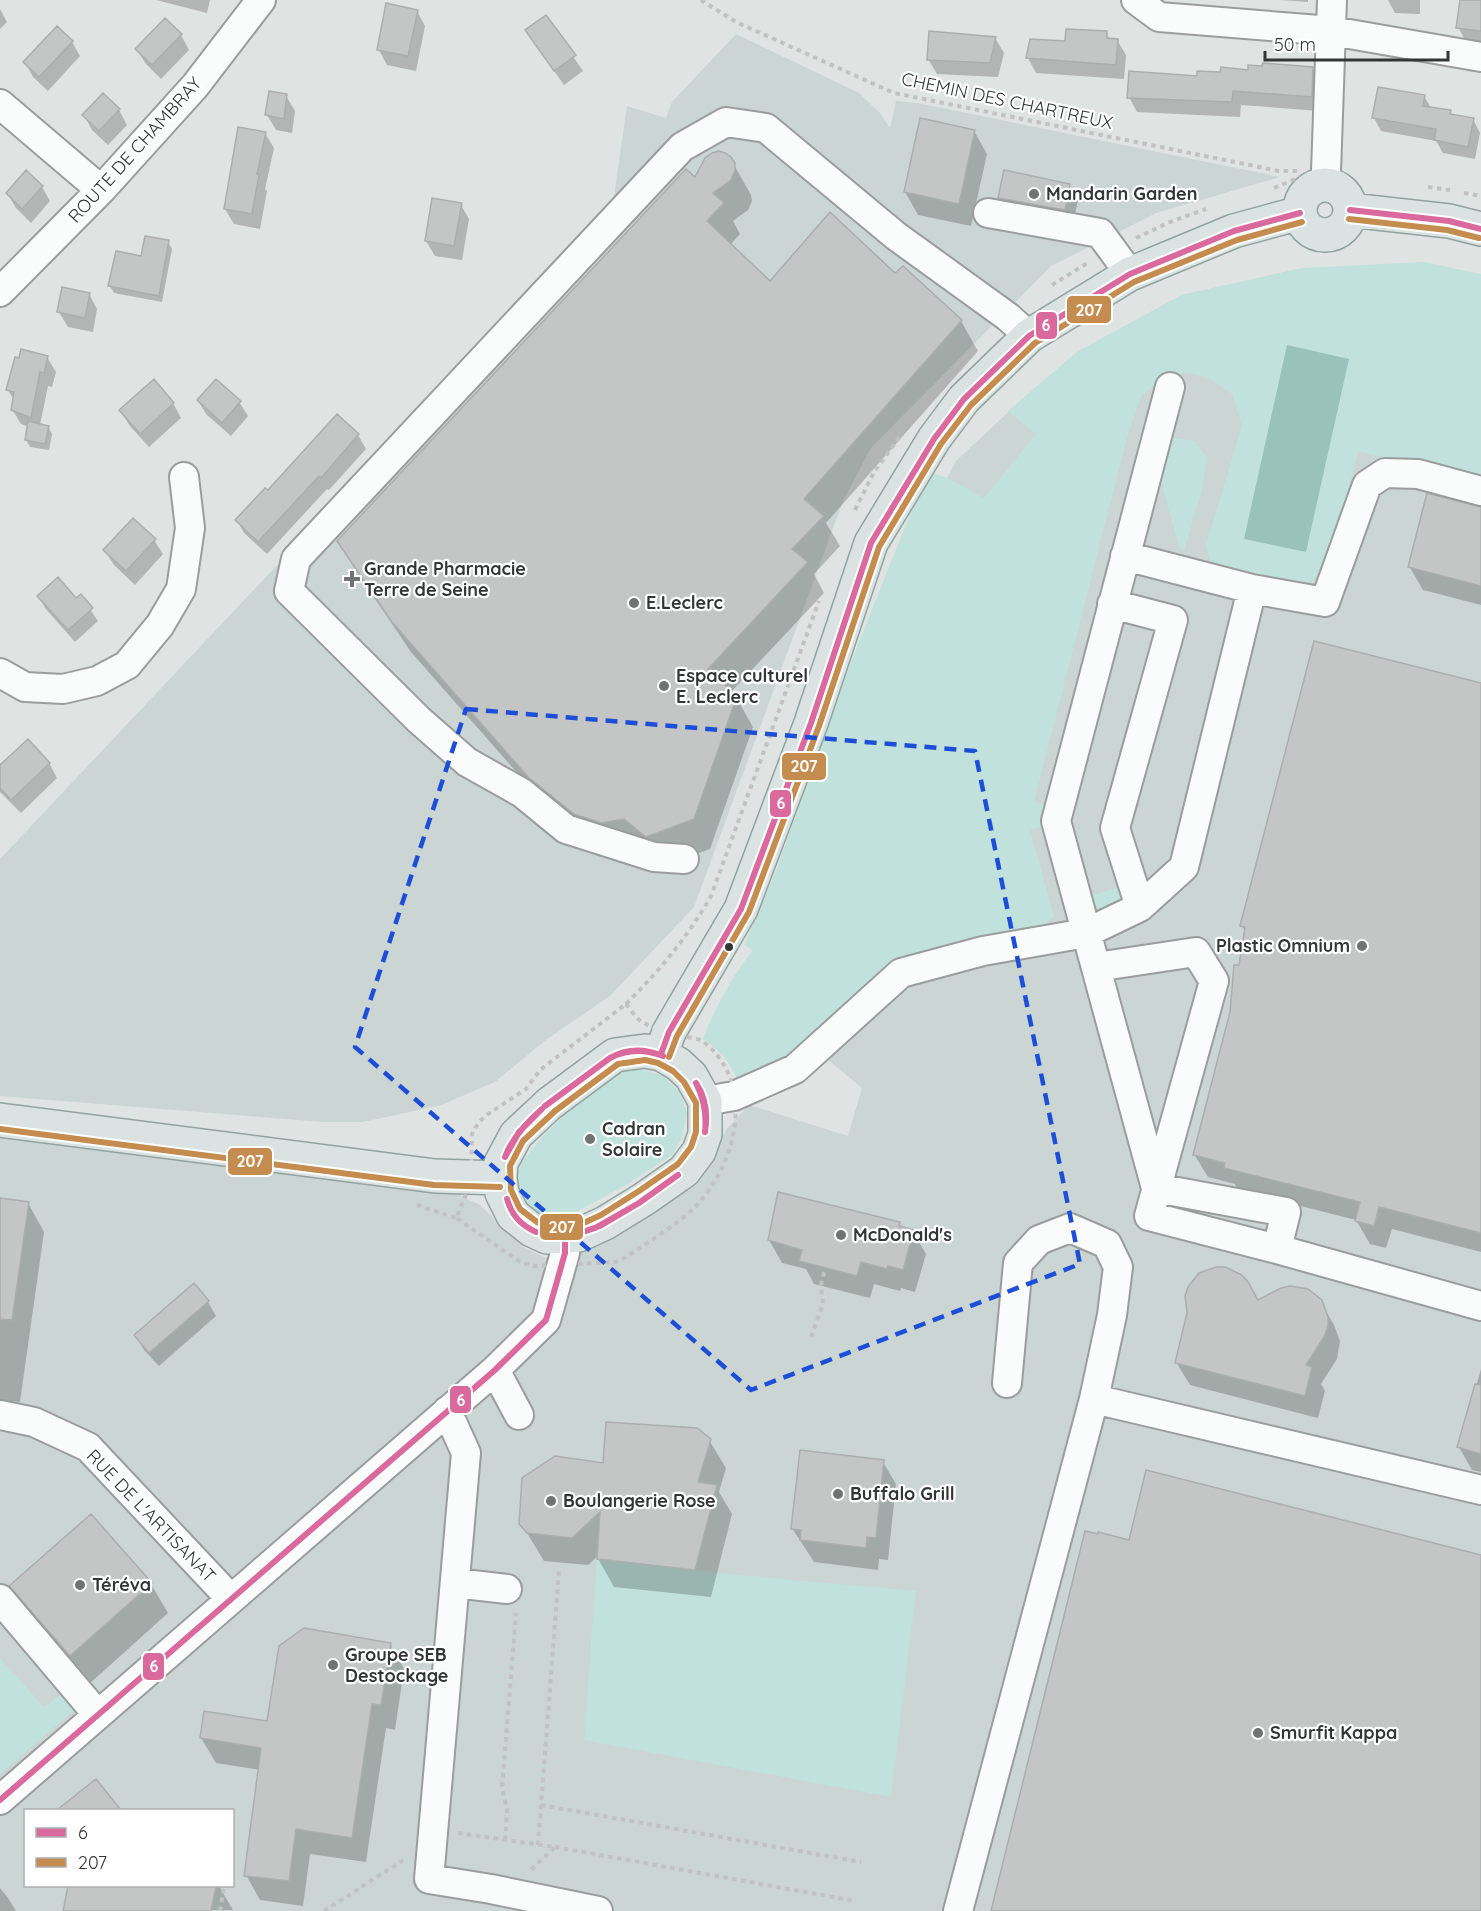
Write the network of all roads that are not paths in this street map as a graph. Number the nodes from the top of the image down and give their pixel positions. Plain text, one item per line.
1 (261, 0) edge
2 (1136, 0) edge
3 (1332, 0) edge
4 (1332, 31) junction
5 (1481, 57) edge
6 (0, 104) edge
7 (1325, 178) junction
8 (101, 190) junction
9 (1350, 210) junction
10 (988, 213) dead end
11 (1300, 213) junction
12 (1481, 230) edge
13 (1130, 274) junction
14 (0, 292) edge
15 (1029, 336) junction
16 (1170, 387) dead end
17 (183, 477) dead end
18 (1481, 491) edge
19 (1125, 556) junction
20 (1252, 589) junction
21 (1112, 604) junction
22 (0, 673) edge
23 (684, 859) dead end
24 (1140, 907) junction
25 (1086, 933) junction
26 (1096, 967) junction
27 (661, 1054) junction
28 (705, 1101) junction
29 (0, 1120) edge
30 (500, 1178) junction
31 (1156, 1188) junction
32 (564, 1236) junction
33 (1277, 1249) junction
34 (1481, 1306) edge
35 (495, 1370) junction
36 (1007, 1383) dead end
37 (1094, 1399) junction
38 (447, 1411) junction
39 (0, 1414) edge
40 (519, 1415) dead end
41 (1481, 1490) edge
42 (455, 1583) junction
43 (0, 1599) edge
44 (231, 1599) junction
45 (512, 1601) road end
46 (98, 1715) junction
47 (0, 1800) edge
48 (598, 1911) edge
49 (958, 1911) edge

1 - 8 street, ROUTE DE CHAMBRAY
2 - 4 street
3 - 4 street
4 - 5 street
4 - 7 street
6 - 8 street
7 - 9 main road
7 - 11 main road
8 - 14 street, ROUTE DE CHAMBRAY
9 - 11 main road
9 - 12 main road
10 - 13 street
11 - 13 main road
13 - 15 main road
15 - 23 street
15 - 27 main road
16 - 19 street
17 - 22 street
18 - 20 street
19 - 20 street
19 - 21 street
20 - 24 street
21 - 24 street
21 - 25 street
24 - 25 street
25 - 26 street
25 - 28 street
26 - 31 street
26 - 31 street
27 - 28 main road
27 - 30 main road
28 - 32 main road
29 - 30 main road
30 - 32 main road
31 - 33 street
31 - 33 street
32 - 35 street
33 - 34 street
35 - 38 street
35 - 40 street
36 - 37 street
37 - 41 street
37 - 49 street
38 - 42 street
38 - 44 street
39 - 44 street, RUE DE L'ARTISANAT
42 - 45 street
42 - 48 street
43 - 46 street
44 - 46 street
46 - 47 street

